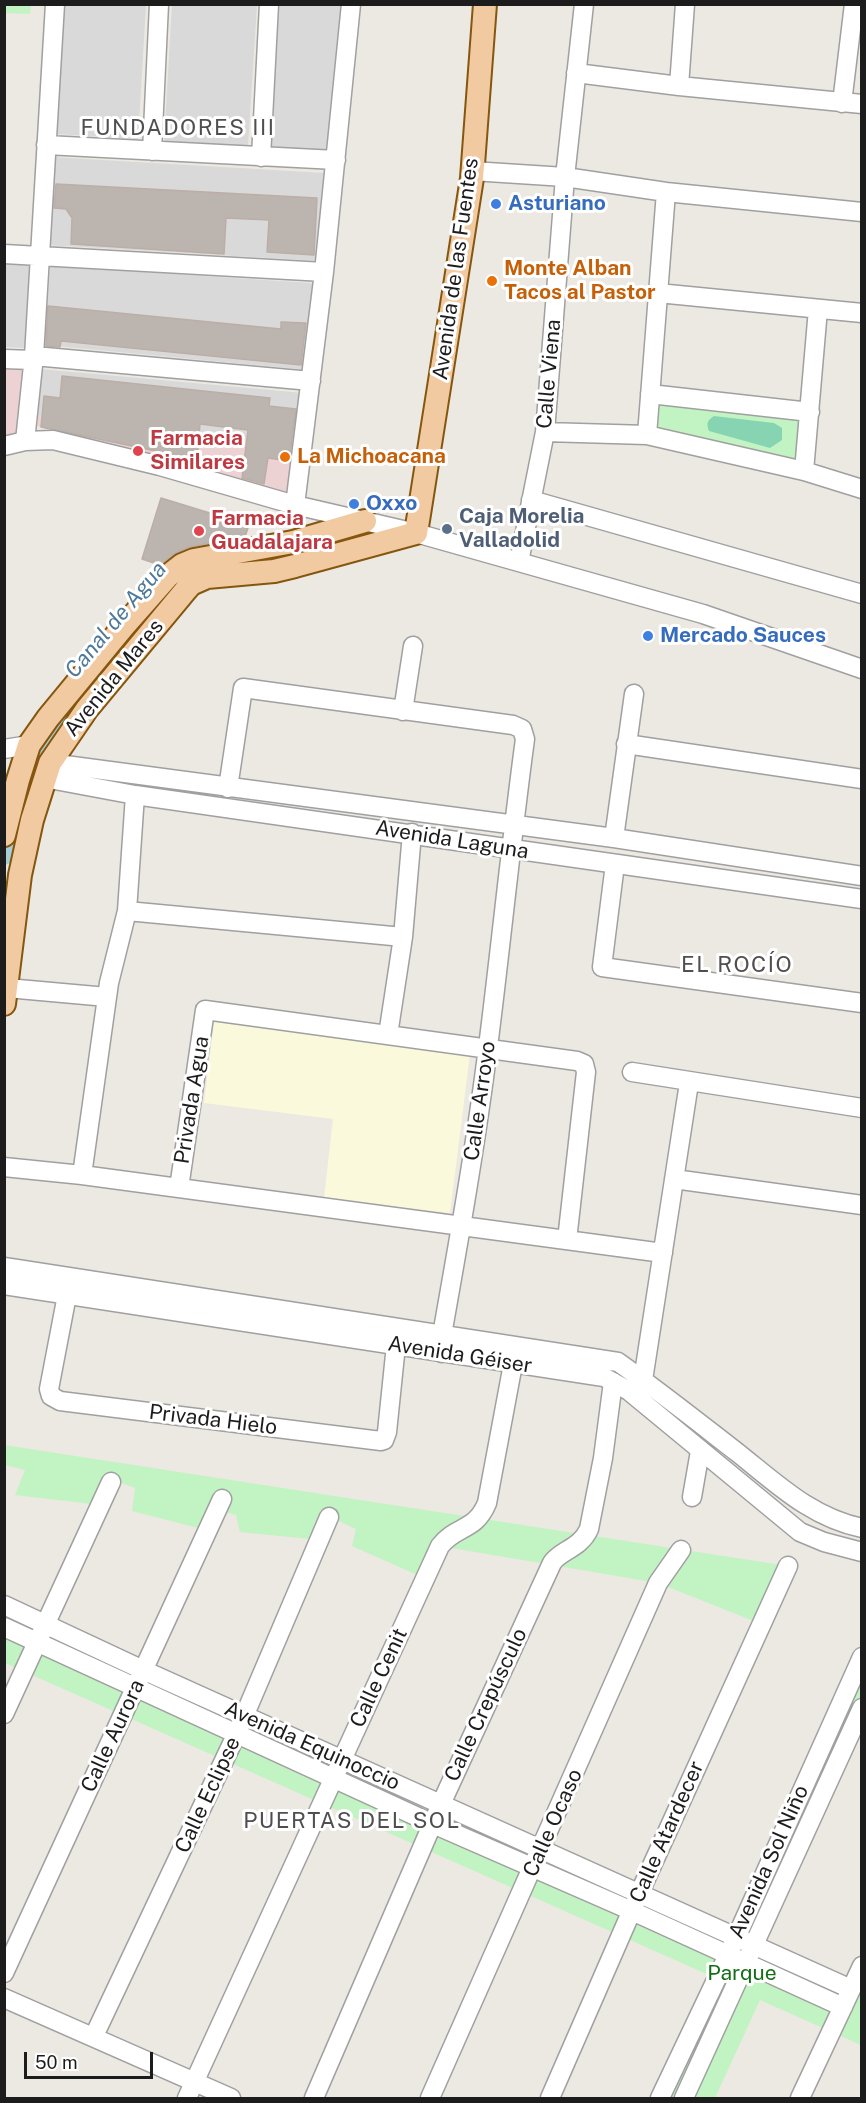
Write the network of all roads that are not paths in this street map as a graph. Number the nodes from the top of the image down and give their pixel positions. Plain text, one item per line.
1 (55, 4) edge
2 (159, 4) edge
3 (269, 4) edge
4 (351, 4) edge
5 (486, 4) edge
6 (584, 4) edge
7 (685, 4) edge
8 (854, 4) edge
9 (576, 73) junction
10 (680, 86) junction
11 (842, 103) junction
12 (861, 105) edge
13 (46, 145) junction
14 (152, 151) junction
15 (261, 157) junction
16 (336, 160) junction
17 (472, 171) junction
18 (565, 177) junction
19 (666, 192) junction
20 (861, 212) edge
21 (4, 254) edge
22 (40, 255) junction
23 (324, 272) junction
24 (658, 293) junction
25 (818, 309) junction
26 (861, 313) edge
27 (34, 358) junction
28 (4, 359) edge
29 (311, 381) junction
30 (650, 394) junction
31 (810, 412) junction
32 (545, 432) junction
33 (647, 435) junction
34 (25, 441) junction
35 (4, 446) edge
36 (804, 471) junction
37 (861, 489) edge
38 (531, 500) junction
39 (295, 505) junction
40 (365, 521) junction
41 (416, 533) junction
42 (519, 562) junction
43 (861, 594) edge
44 (413, 646) dead end
45 (861, 669) edge
46 (634, 694) dead end
47 (403, 711) junction
48 (626, 744) junction
49 (29, 745) junction
50 (4, 749) edge
51 (47, 770) junction
52 (861, 779) edge
53 (228, 788) junction
54 (281, 794) junction
55 (135, 795) junction
56 (279, 815) junction
57 (513, 824) junction
58 (412, 833) junction
59 (4, 835) edge
60 (614, 838) junction
61 (510, 849) junction
62 (754, 860) junction
63 (615, 864) junction
64 (861, 876) edge
65 (751, 883) junction
66 (861, 899) edge
67 (127, 911) junction
68 (403, 937) junction
69 (5, 996) edge
70 (107, 997) junction
71 (861, 1003) edge
72 (388, 1035) junction
73 (488, 1048) junction
74 (632, 1072) dead end
75 (689, 1083) junction
76 (861, 1108) edge
77 (4, 1167) edge
78 (82, 1175) junction
79 (674, 1179) junction
80 (179, 1188) junction
81 (861, 1205) edge
82 (462, 1226) junction
83 (567, 1240) junction
84 (663, 1253) junction
85 (4, 1267) edge
86 (4, 1285) edge
87 (67, 1294) junction
88 (210, 1308) junction
89 (442, 1344) junction
90 (396, 1345) junction
91 (513, 1364) junction
92 (613, 1382) junction
93 (650, 1385) junction
94 (647, 1407) junction
95 (700, 1451) junction
96 (111, 1482) dead end
97 (780, 1486) junction
98 (692, 1497) dead end
99 (222, 1499) dead end
100 (766, 1505) junction
101 (329, 1517) dead end
102 (861, 1528) edge
103 (681, 1550) dead end
104 (861, 1552) edge
105 (788, 1566) dead end
106 (4, 1605) edge
107 (47, 1625) junction
108 (4, 1627) edge
109 (38, 1643) junction
110 (861, 1657) edge
111 (143, 1670) junction
112 (135, 1688) junction
113 (861, 1708) edge
114 (4, 1714) edge
115 (244, 1715) junction
116 (237, 1733) junction
117 (342, 1759) junction
118 (334, 1778) junction
119 (441, 1804) junction
120 (433, 1824) junction
121 (542, 1850) junction
122 (534, 1868) junction
123 (635, 1902) junction
124 (736, 1938) junction
125 (754, 1946) junction
126 (727, 1955) junction
127 (746, 1963) junction
128 (861, 1966) edge
129 (4, 1972) edge
130 (851, 1989) junction
131 (4, 1998) edge
132 (843, 2007) junction
133 (94, 2036) junction
134 (191, 2090) edge
135 (231, 2098) edge
136 (314, 2098) edge
137 (430, 2098) edge
138 (550, 2098) edge
139 (660, 2098) edge
140 (684, 2098) edge
141 (800, 2098) edge

1 - 13 street
2 - 14 street
3 - 15 street
4 - 16 street
5 - 17 main road, Avenida de las Fuentes
6 - 9 street, Calle Viena
7 - 10 street
8 - 11 street
9 - 10 street
9 - 18 street, Calle Viena
10 - 11 street
11 - 12 street
13 - 14 street
13 - 22 street
14 - 15 street
15 - 16 street
16 - 23 street
17 - 18 street
17 - 41 main road, Avenida de las Fuentes
18 - 19 street
18 - 32 street, Calle Viena
19 - 20 street
19 - 24 street
21 - 22 street
22 - 23 street
22 - 27 street
23 - 29 street
24 - 25 street
24 - 30 street
25 - 26 street
25 - 31 street
27 - 28 street
27 - 29 street
27 - 34 street
29 - 39 street
30 - 31 street
30 - 33 street
31 - 36 street
32 - 33 street
32 - 38 street, Calle Viena
33 - 36 street
34 - 35 street
34 - 39 street
36 - 37 street
38 - 42 street, Calle Viena
38 - 43 street
39 - 40 street
40 - 41 street
40 - 49 main road, Avenida Mares
41 - 42 street
41 - 51 main road, Avenida Mares
42 - 45 street
44 - 47 street
46 - 48 street
47 - 53 street
47 - 57 street, Calle Arroyo
48 - 52 street
48 - 60 street
49 - 50 street
49 - 59 main road, Avenida Mares
51 - 53 street, Avenida Laguna
51 - 55 street, Avenida Laguna
51 - 69 main road, Avenida Mares
53 - 54 street, Avenida Laguna
54 - 56 street
54 - 57 street, Avenida Laguna
55 - 56 street, Avenida Laguna
55 - 67 street
56 - 58 street, Avenida Laguna
57 - 60 street, Avenida Laguna
57 - 61 street, Calle Arroyo
58 - 61 street, Avenida Laguna
58 - 68 street
60 - 62 street, Avenida Laguna
61 - 63 street, Avenida Laguna
61 - 73 street, Calle Arroyo
62 - 64 street, Avenida Laguna
62 - 65 street
63 - 65 street, Avenida Laguna
63 - 71 street
65 - 66 street, Avenida Laguna
67 - 68 street
67 - 70 street
68 - 72 street
69 - 70 street
70 - 78 street
72 - 73 street, Privada Agua
72 - 80 street, Privada Agua
73 - 82 street, Calle Arroyo
73 - 83 street, Privada Agua
74 - 75 street
75 - 76 street
75 - 79 street
77 - 78 street
78 - 80 street
79 - 81 street
79 - 84 street
80 - 82 street, Privada Agua
82 - 83 street, Privada Agua
82 - 89 street, Calle Arroyo
83 - 84 street, Privada Agua
84 - 93 street
85 - 88 street, Avenida Géiser
86 - 87 street, Avenida Géiser
87 - 88 street, Avenida Géiser
87 - 90 street, Privada Hielo
88 - 89 street, Avenida Géiser
88 - 90 street, Avenida Géiser
89 - 90 street, Avenida Géiser
89 - 91 street, Avenida Géiser
89 - 93 street, Avenida Géiser
91 - 92 street, Avenida Géiser
91 - 117 street, Calle Cenit
92 - 94 street, Avenida Géiser
92 - 119 street, Calle Crepúsculo
93 - 94 street
93 - 97 street, Avenida Géiser
94 - 95 street, Avenida Géiser
95 - 98 street
95 - 100 street, Avenida Géiser
96 - 107 street
97 - 100 street
97 - 102 street, Avenida Géiser
99 - 111 street, Calle Aurora
100 - 104 street, Avenida Géiser
101 - 115 street, Calle Eclipse
103 - 121 street, Calle Ocaso
105 - 123 street, Calle Atardecer
106 - 107 street, Avenida Equinoccio
107 - 109 street
107 - 111 street, Avenida Equinoccio
108 - 109 street, Avenida Equinoccio
109 - 112 street, Avenida Equinoccio
109 - 114 street
110 - 124 street, Avenida Sol Niño
111 - 112 street, Calle Aurora
111 - 115 street, Avenida Equinoccio
112 - 116 street, Avenida Equinoccio
112 - 129 street, Calle Aurora
113 - 125 street, Avenida Sol Niño
115 - 116 street, Calle Eclipse
115 - 117 street, Avenida Equinoccio
116 - 118 street, Avenida Equinoccio
116 - 133 street, Calle Eclipse
117 - 118 street, Calle Cenit
117 - 119 street, Avenida Equinoccio
118 - 120 street, Avenida Equinoccio
118 - 134 street, Calle Cenit
119 - 120 street, Calle Crepúsculo
119 - 121 street, Avenida Equinoccio
120 - 122 street, Avenida Equinoccio
120 - 136 street, Calle Crepúsculo
121 - 122 street, Calle Ocaso
121 - 123 street, Avenida Equinoccio
122 - 123 street, Avenida Equinoccio
122 - 137 street, Calle Ocaso
123 - 124 street, Avenida Equinoccio
123 - 126 street, Avenida Equinoccio
123 - 138 street, Calle Atardecer
124 - 125 street, Avenida Equinoccio
124 - 126 street, Avenida Sol Niño
125 - 127 street, Avenida Sol Niño
125 - 130 street, Avenida Equinoccio
126 - 127 street, Avenida Equinoccio
126 - 139 street, Avenida Sol Niño
127 - 132 street, Avenida Equinoccio
127 - 140 street, Avenida Sol Niño
128 - 130 street
130 - 132 street
131 - 133 street
132 - 141 street
133 - 134 street
134 - 135 street

